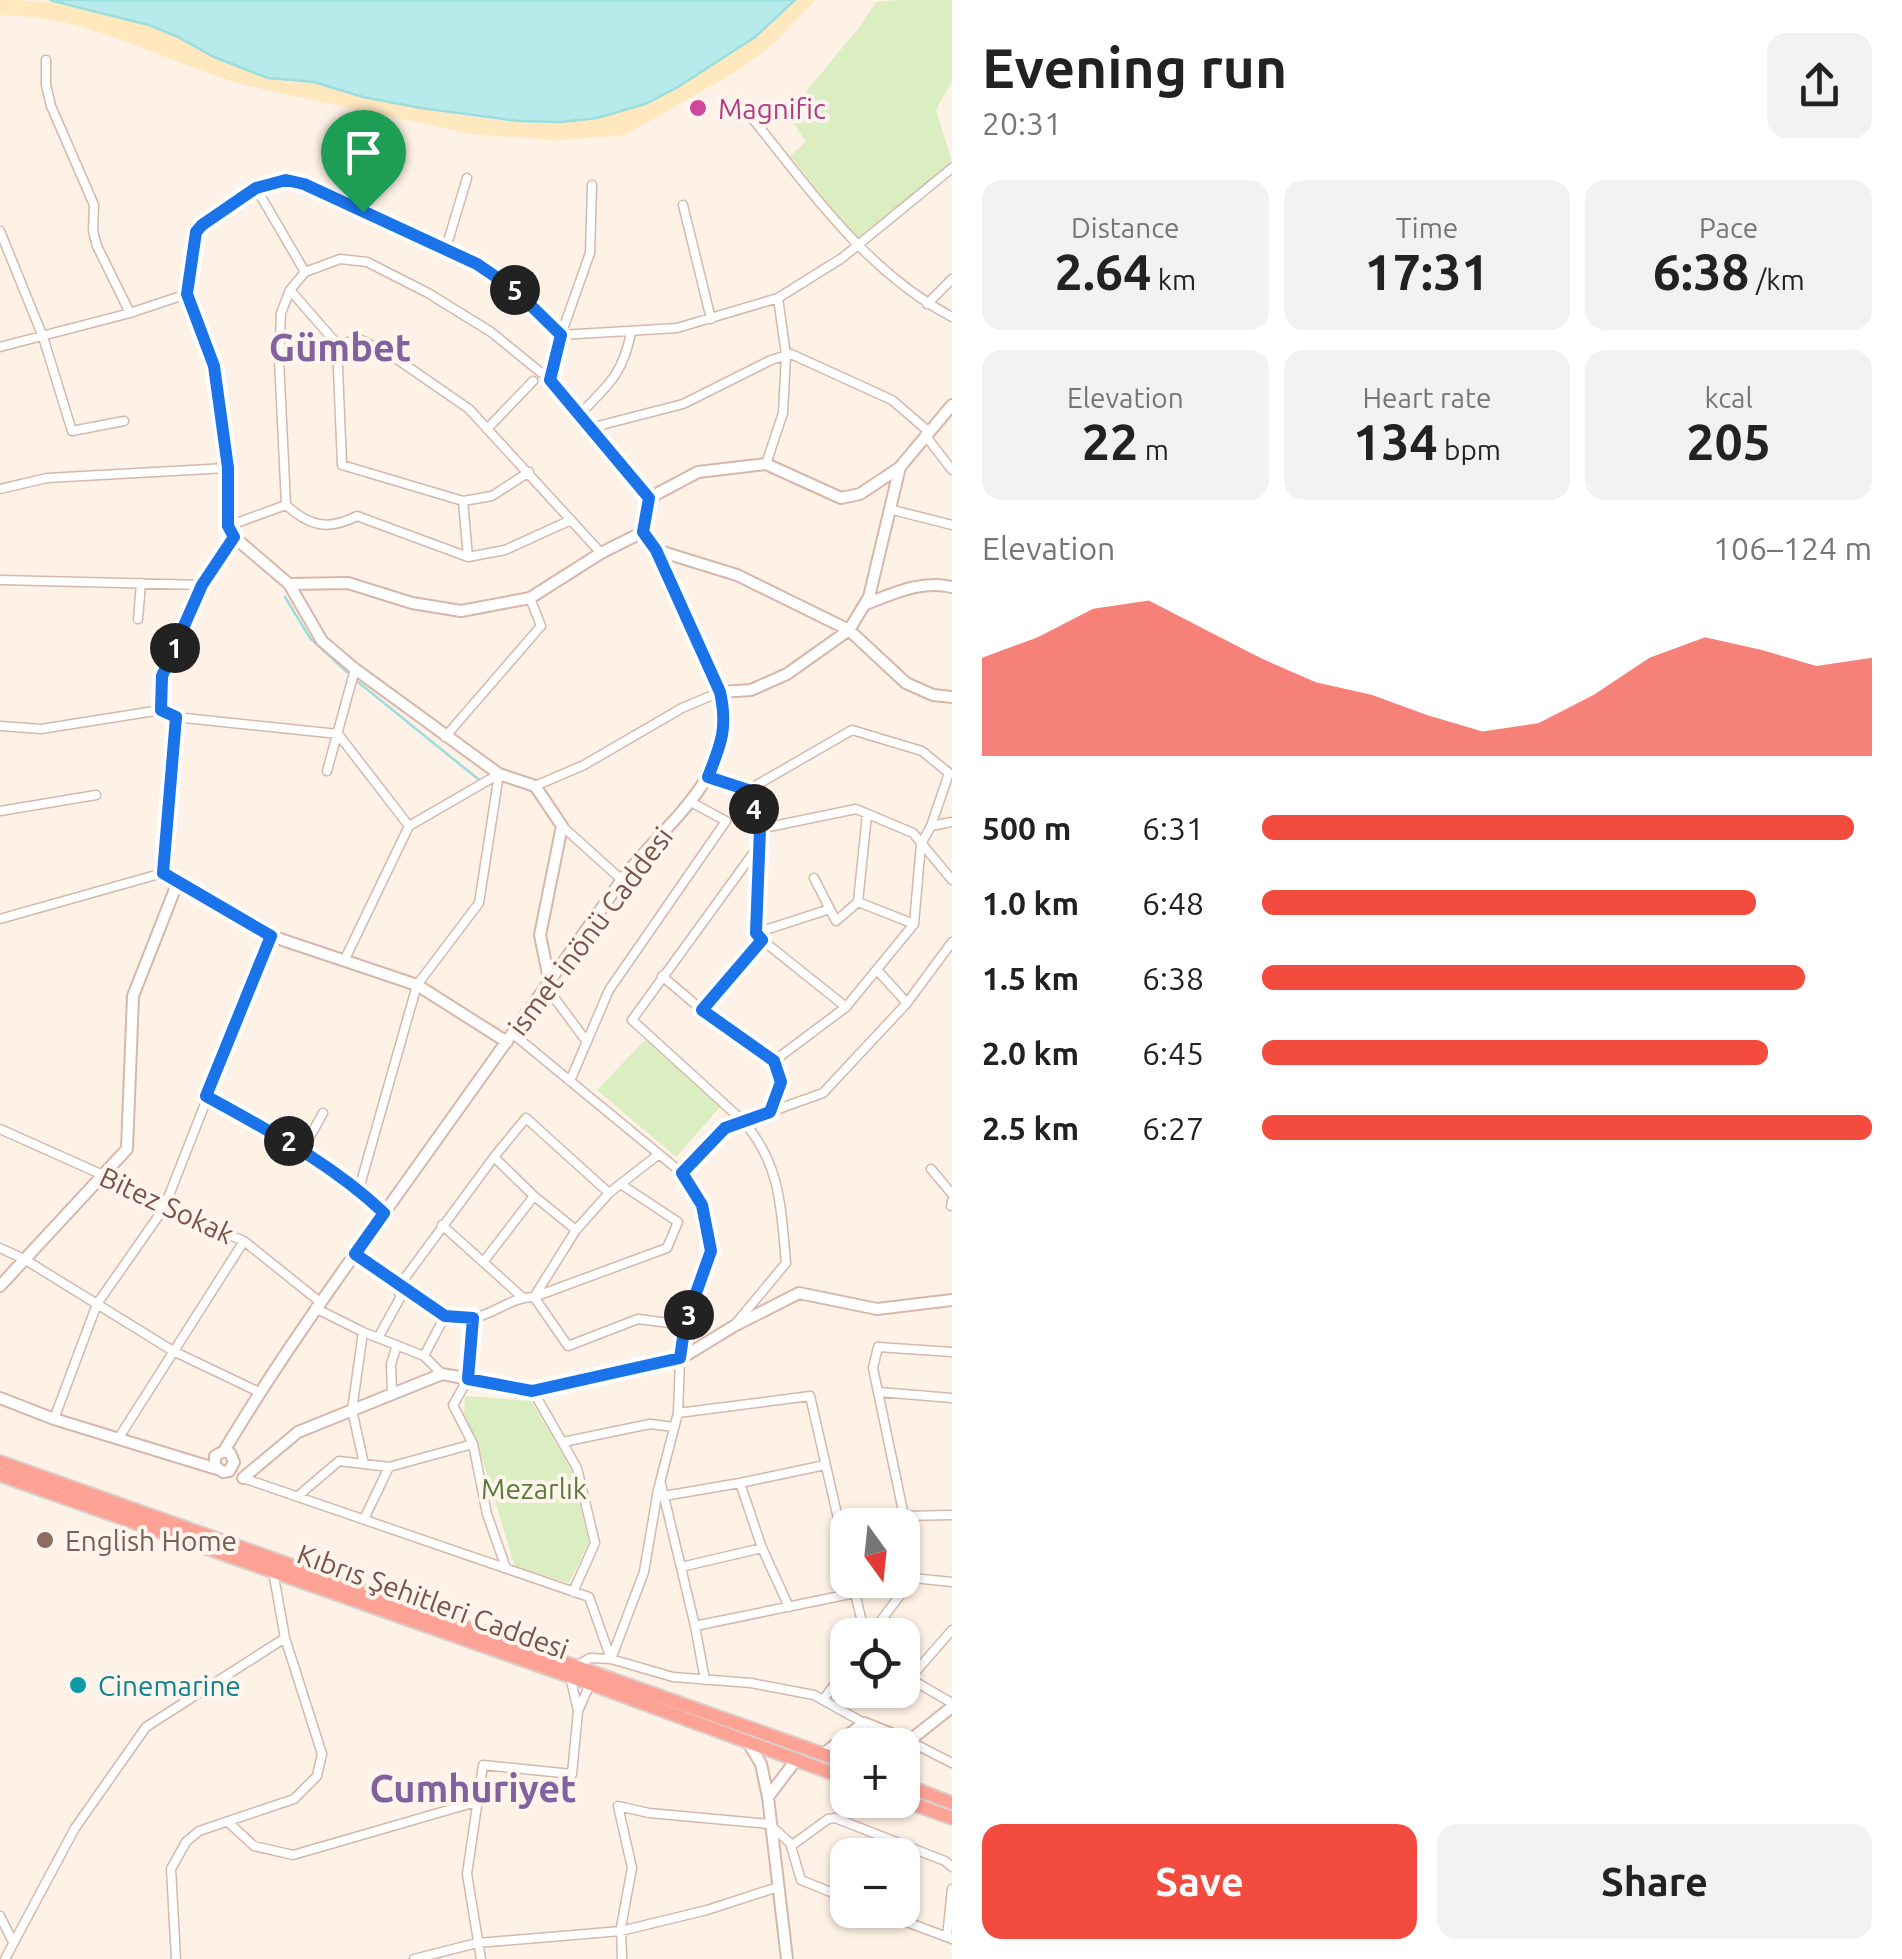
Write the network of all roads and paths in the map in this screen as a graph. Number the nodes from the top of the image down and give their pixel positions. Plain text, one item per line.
1 (46, 60) dead end
2 (748, 113) dead end
3 (952, 168) edge
4 (468, 178) dead end
5 (592, 185) dead end
6 (256, 188) junction
7 (682, 205) dead end
8 (0, 231) edge
9 (857, 246) junction
10 (446, 248) junction
11 (304, 272) junction
12 (952, 278) edge
13 (290, 290) junction
14 (187, 294) junction
15 (778, 298) junction
16 (927, 304) junction
17 (130, 313) junction
18 (952, 317) edge
19 (712, 319) junction
20 (630, 333) junction
21 (561, 335) junction
22 (43, 336) junction
23 (336, 344) junction
24 (0, 347) edge
25 (786, 355) junction
26 (532, 380) dead end
27 (550, 380) junction
28 (952, 405) edge
29 (578, 416) junction
30 (124, 421) dead end
31 (590, 428) junction
32 (487, 429) junction
33 (927, 433) junction
34 (766, 464) junction
35 (900, 467) junction
36 (228, 468) junction
37 (952, 470) edge
38 (529, 472) junction
39 (0, 489) edge
40 (649, 498) junction
41 (463, 500) junction
42 (286, 505) junction
43 (889, 509) junction
44 (571, 520) junction
45 (952, 525) edge
46 (228, 526) junction
47 (643, 532) junction
48 (234, 537) junction
49 (656, 550) junction
50 (600, 553) junction
51 (468, 557) junction
52 (0, 580) edge
53 (141, 584) junction
54 (288, 584) junction
55 (202, 585) junction
56 (952, 587) edge
57 (530, 598) junction
58 (866, 604) junction
59 (138, 619) dead end
60 (849, 630) junction
61 (354, 670) junction
62 (720, 692) junction
63 (952, 697) edge
64 (161, 710) junction
65 (176, 717) junction
66 (0, 726) edge
67 (338, 734) junction
68 (445, 738) junction
69 (327, 771) dead end
70 (499, 774) junction
71 (951, 775) edge
72 (708, 777) junction
73 (535, 786) junction
74 (748, 790) junction
75 (96, 795) dead end
76 (690, 801) junction
77 (0, 812) edge
78 (867, 814) junction
79 (952, 822) edge
80 (409, 826) junction
81 (562, 826) junction
82 (931, 826) junction
83 (760, 829) junction
84 (921, 844) junction
85 (756, 848) junction
86 (163, 873) junction
87 (814, 878) dead end
88 (622, 880) junction
89 (952, 880) edge
90 (177, 884) junction
91 (858, 902) junction
92 (830, 909) junction
93 (0, 919) edge
94 (914, 924) junction
95 (271, 936) junction
96 (759, 936) junction
97 (952, 942) edge
98 (344, 959) junction
99 (877, 970) junction
100 (662, 976) junction
101 (417, 985) junction
102 (549, 986) junction
103 (907, 1003) junction
104 (846, 1007) junction
105 (702, 1010) junction
106 (510, 1038) junction
107 (587, 1042) junction
108 (774, 1061) junction
109 (570, 1081) junction
110 (206, 1096) junction
111 (770, 1112) junction
112 (323, 1113) dead end
113 (743, 1121) junction
114 (0, 1129) edge
115 (303, 1149) junction
116 (659, 1154) junction
117 (494, 1157) junction
118 (930, 1169) dead end
119 (682, 1173) junction
120 (103, 1175) junction
121 (622, 1185) junction
122 (359, 1189) junction
123 (609, 1193) junction
124 (534, 1196) junction
125 (952, 1200) edge
126 (164, 1208) junction
127 (384, 1213) junction
128 (442, 1225) junction
129 (576, 1230) junction
130 (244, 1241) junction
131 (0, 1248) edge
132 (355, 1254) junction
133 (24, 1258) junction
134 (484, 1262) junction
135 (0, 1286) edge
136 (399, 1286) junction
137 (522, 1298) junction
138 (534, 1298) junction
139 (952, 1300) edge
140 (97, 1304) junction
141 (318, 1305) junction
142 (445, 1316) junction
143 (473, 1318) junction
144 (685, 1324) junction
145 (734, 1326) junction
146 (363, 1332) junction
147 (378, 1338) junction
148 (397, 1345) junction
149 (173, 1351) junction
150 (952, 1352) edge
151 (424, 1356) junction
152 (680, 1358) junction
153 (442, 1374) junction
154 (468, 1379) junction
155 (532, 1391) junction
156 (258, 1392) junction
157 (879, 1392) junction
158 (392, 1394) junction
159 (0, 1398) edge
160 (952, 1398) edge
161 (352, 1410) junction
162 (678, 1413) junction
163 (54, 1420) junction
164 (674, 1427) junction
165 (118, 1438) junction
166 (563, 1442) junction
167 (472, 1444) junction
168 (230, 1455) junction
169 (0, 1462) edge
170 (364, 1464) junction
171 (825, 1465) junction
172 (215, 1466) junction
173 (389, 1467) junction
174 (0, 1475) edge
175 (243, 1478) junction
176 (660, 1481) junction
177 (740, 1483) junction
178 (298, 1496) junction
179 (664, 1496) junction
180 (839, 1508) edge
181 (902, 1508) edge
182 (952, 1515) edge
183 (920, 1516) edge
184 (364, 1519) junction
185 (762, 1548) junction
186 (681, 1566) junction
187 (506, 1568) junction
188 (273, 1571) junction
189 (920, 1579) edge
190 (952, 1582) edge
191 (573, 1592) junction
192 (830, 1598) edge
193 (897, 1598) edge
194 (789, 1606) junction
195 (881, 1618) edge
196 (695, 1626) junction
197 (952, 1630) edge
198 (286, 1638) junction
199 (611, 1659) junction
200 (920, 1663) edge
201 (573, 1671) junction
202 (705, 1680) junction
203 (590, 1684) junction
204 (920, 1684) edge
205 (830, 1690) edge
206 (823, 1700) junction
207 (952, 1705) edge
208 (578, 1711) junction
209 (864, 1722) junction
210 (877, 1728) edge
211 (920, 1732) edge
212 (747, 1742) junction
213 (920, 1748) edge
214 (823, 1754) junction
215 (830, 1757) edge
216 (796, 1760) junction
217 (952, 1763) edge
218 (830, 1772) edge
219 (920, 1791) edge
220 (768, 1797) junction
221 (476, 1802) junction
222 (952, 1803) edge
223 (920, 1806) edge
224 (952, 1818) edge
225 (228, 1822) junction
226 (769, 1824) junction
227 (792, 1846) junction
228 (952, 1867) edge
229 (778, 1887) junction
230 (952, 1889) edge
231 (830, 1892) edge
232 (0, 1916) edge
233 (920, 1927) edge
234 (621, 1931) junction
235 (949, 1938) edge
236 (14, 1942) junction
237 (478, 1943) junction
238 (481, 1957) edge
239 (5, 1959) edge
240 (176, 1959) edge
241 (414, 1959) edge
242 (466, 1959) edge
243 (620, 1959) edge
244 (787, 1959) edge

1 - 17 street
2 - 9 street
3 - 9 street
4 - 10 street
5 - 21 street
6 - 10 street
6 - 11 street
6 - 14 street
7 - 19 street
8 - 22 street
9 - 15 street
9 - 16 street
10 - 21 street
11 - 13 street
11 - 27 street
12 - 16 street
13 - 23 street
13 - 42 street
14 - 17 street
14 - 36 street
15 - 19 street
15 - 25 street
16 - 18 street
17 - 22 street
19 - 20 street
20 - 21 street
20 - 29 street
21 - 27 street
22 - 24 street
22 - 30 street
23 - 32 street
23 - 41 street
25 - 31 street
25 - 33 street
25 - 34 street
26 - 32 street
27 - 29 street
28 - 33 street
29 - 31 street
31 - 40 street
32 - 38 street
33 - 35 street
33 - 37 street
34 - 35 street
34 - 40 street
35 - 43 street
36 - 39 street
36 - 46 street
38 - 41 street
38 - 44 street
40 - 47 street
41 - 51 street
42 - 46 street
42 - 51 street
43 - 45 street
43 - 58 street
44 - 50 street
44 - 51 street
46 - 48 street
47 - 49 street, ismet inönü Caddesi
47 - 50 street
48 - 54 street
48 - 55 street
49 - 60 street
49 - 62 street, ismet inönü Caddesi
50 - 57 street
52 - 53 street
53 - 55 street
53 - 59 street
54 - 57 street
54 - 61 street
55 - 64 street
56 - 58 street
57 - 68 street
58 - 60 street
60 - 62 street
60 - 63 street
61 - 67 street
61 - 68 street
62 - 72 street, ismet inönü Caddesi
62 - 73 street
64 - 65 street
64 - 66 street
65 - 67 street
65 - 86 street
67 - 69 street
67 - 80 street
68 - 70 street
70 - 73 street
70 - 80 street
70 - 101 street
71 - 74 street
71 - 82 street
72 - 74 street
72 - 76 street, ismet inönü Caddesi
73 - 81 street
74 - 83 street
75 - 77 street
76 - 88 street, ismet inönü Caddesi
76 - 107 street
78 - 83 street
78 - 84 street
78 - 91 street
79 - 82 street
80 - 98 street
81 - 88 street
81 - 102 street
82 - 84 street
83 - 85 street
84 - 89 street
84 - 94 street
85 - 96 street
85 - 100 street
86 - 90 street
86 - 93 street
87 - 92 street
88 - 102 street, ismet inönü Caddesi
90 - 95 street
90 - 120 street
91 - 92 street
91 - 94 street
92 - 96 street
94 - 99 street
95 - 98 street
95 - 110 street
96 - 104 street
96 - 105 street
97 - 103 street
98 - 101 street
99 - 103 street
99 - 104 street
100 - 105 street
100 - 113 street
101 - 106 street
101 - 122 street
102 - 106 street, ismet inönü Caddesi
102 - 107 street
103 - 111 street
104 - 108 street
105 - 108 street
106 - 109 street
106 - 127 street, ismet inönü Caddesi
107 - 109 street
108 - 111 street
109 - 116 street
110 - 115 street
110 - 126 street
111 - 113 street
112 - 115 street
113 - 119 street
113 - 145 street
114 - 120 street, Bitez Sokak
115 - 122 street
116 - 119 street
116 - 121 street
117 - 123 street
117 - 124 street
117 - 128 street
118 - 125 street
119 - 144 street
120 - 126 street, Bitez Sokak
120 - 133 street
121 - 123 street
121 - 138 street
122 - 127 street
123 - 129 street
124 - 129 street
124 - 134 street
126 - 130 street, Bitez Sokak
126 - 140 street
127 - 132 street, ismet inönü Caddesi
128 - 134 street
128 - 136 street
129 - 138 street
130 - 141 street, Bitez Sokak
130 - 149 street
131 - 133 street
132 - 136 street
132 - 141 street, ismet inönü Caddesi
133 - 135 street
133 - 140 street
134 - 137 street
136 - 142 street
136 - 147 street
137 - 138 street
137 - 143 street
138 - 144 street
139 - 145 street
140 - 149 street
140 - 163 street
141 - 146 street, Bitez Sokak
141 - 156 street, ismet inönü Caddesi
142 - 143 street
142 - 151 street
143 - 154 street
144 - 152 street
145 - 152 street
146 - 147 street, Bitez Sokak
146 - 161 street
147 - 148 street, Bitez Sokak
148 - 151 street, Bitez Sokak
148 - 158 street
149 - 156 street
149 - 165 street
150 - 157 street
151 - 153 street
152 - 155 street
152 - 162 street
153 - 154 street
153 - 158 street
154 - 155 street
154 - 167 street
155 - 166 street
156 - 168 street, ismet inönü Caddesi
157 - 160 street
157 - 181 street
158 - 161 street
159 - 163 street
161 - 170 street
161 - 175 street
162 - 164 street
162 - 171 street
163 - 165 street
164 - 166 street
164 - 176 street
165 - 172 street
166 - 191 street
167 - 173 street
167 - 187 street
168 - 172 street
168 - 172 street, ismet inönü Caddesi
168 - 175 street
169 - 201 highway, Kıbrıs Şehitleri Caddesi
170 - 173 street
170 - 178 street
171 - 177 street
171 - 180 street
172 - 175 street
173 - 184 street
174 - 188 highway, Kıbrıs Şehitleri Caddesi
175 - 178 street
176 - 179 street
176 - 199 street
177 - 179 street
177 - 185 street
178 - 184 street
179 - 186 street
182 - 183 street
184 - 187 street
185 - 186 street
185 - 194 street
186 - 196 street
187 - 191 street
188 - 198 street
188 - 201 highway, Kıbrıs Şehitleri Caddesi
189 - 190 street
191 - 199 street
192 - 194 street
193 - 195 street
194 - 196 street
196 - 202 street
197 - 200 street
198 - 225 street
198 - 236 street
199 - 201 street
199 - 202 street
201 - 203 highway, Kıbrıs Şehitleri Caddesi
201 - 208 street
201 - 214 highway, Kıbrıs Şehitleri Caddesi
202 - 206 street
203 - 208 street
203 - 212 highway, Kıbrıs Şehitleri Caddesi
204 - 207 street
205 - 206 street
206 - 209 street
207 - 211 street
208 - 221 street
209 - 210 street
209 - 214 street
212 - 216 highway, Kıbrıs Şehitleri Caddesi
212 - 220 street
213 - 217 street
214 - 215 highway, Kıbrıs Şehitleri Caddesi
216 - 218 highway, Kıbrıs Şehitleri Caddesi
216 - 220 street
219 - 222 highway
220 - 226 street
221 - 225 street
221 - 237 street
223 - 224 highway
225 - 240 street
226 - 227 street
226 - 229 street
226 - 234 street
227 - 228 street
227 - 231 street
229 - 234 street
229 - 244 street
230 - 235 street
232 - 236 street
233 - 235 street
234 - 237 street
234 - 243 street
236 - 239 street
237 - 238 street
237 - 241 street
238 - 242 street

